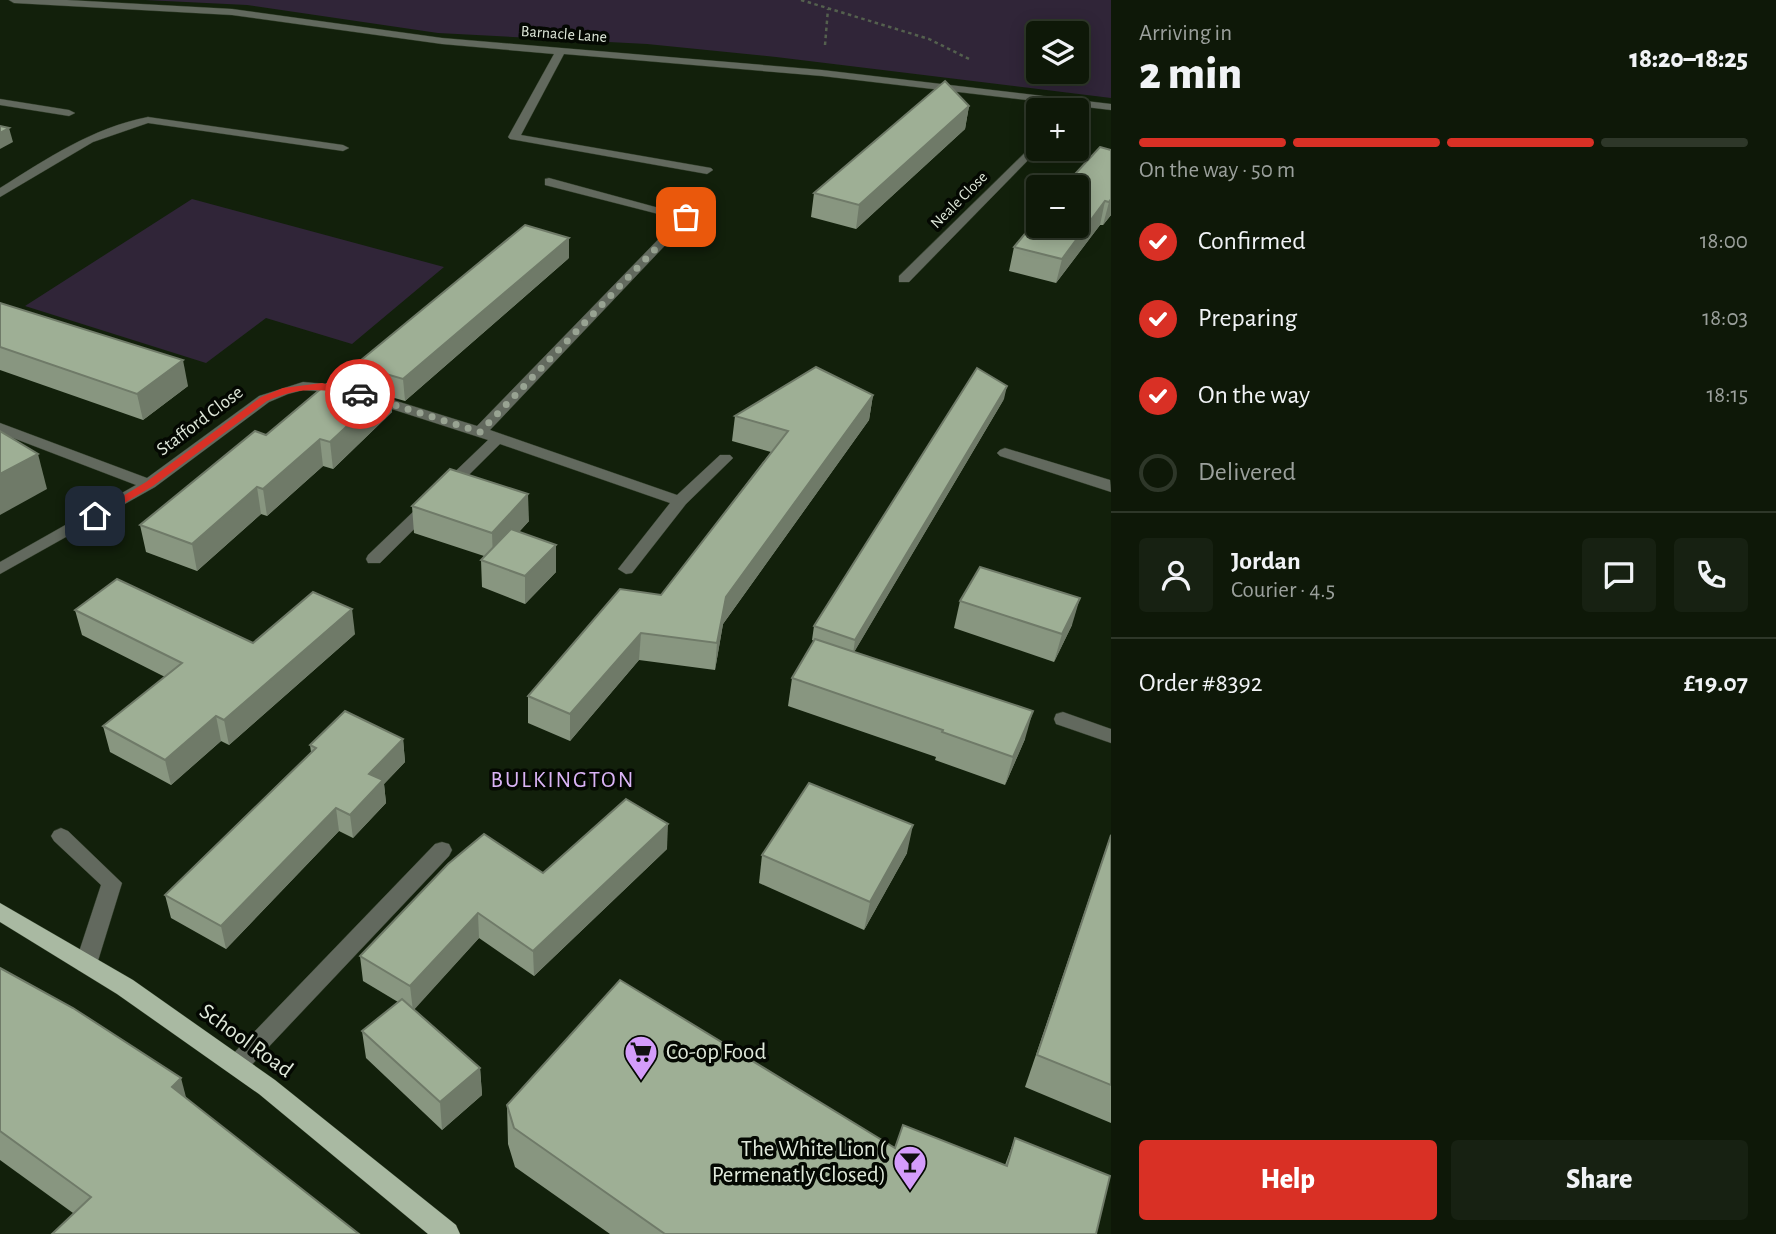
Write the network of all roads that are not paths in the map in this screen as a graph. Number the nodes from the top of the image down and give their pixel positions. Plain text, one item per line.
1 (14, 0) edge
2 (561, 50) junction
3 (1026, 100) edge
4 (0, 103) edge
5 (1089, 106) edge
6 (1111, 107) edge
7 (69, 113) dead end
8 (343, 148) dead end
9 (1026, 155) edge
10 (707, 170) dead end
11 (549, 181) dead end
12 (0, 193) edge
13 (904, 279) dead end
14 (0, 428) edge
15 (480, 432) junction
16 (498, 438) junction
17 (1006, 453) dead end
18 (725, 458) dead end
19 (149, 484) junction
20 (1111, 487) edge
21 (681, 501) junction
22 (374, 559) dead end
23 (0, 569) edge
24 (626, 569) dead end
25 (1063, 719) dead end
26 (1111, 736) edge
27 (61, 836) dead end
28 (442, 850) dead end
29 (0, 911) edge
30 (86, 964) junction
31 (237, 1065) junction
32 (447, 1234) edge

1 - 2 street, Barnacle Lane
2 - 3 street, Barnacle Lane
2 - 10 street
4 - 7 street
5 - 6 street, Barnacle Lane
8 - 12 street
9 - 13 street, Neale Close
11 - 15 street
14 - 19 street
15 - 16 street, Stafford Close
15 - 19 street, Stafford Close
16 - 21 street, Stafford Close
16 - 22 street
17 - 20 street
18 - 21 street
19 - 23 street, Stafford Close
21 - 24 street
25 - 26 street
27 - 30 street
28 - 31 street
29 - 30 main road, School Road
30 - 31 main road, School Road
31 - 32 main road, School Road

